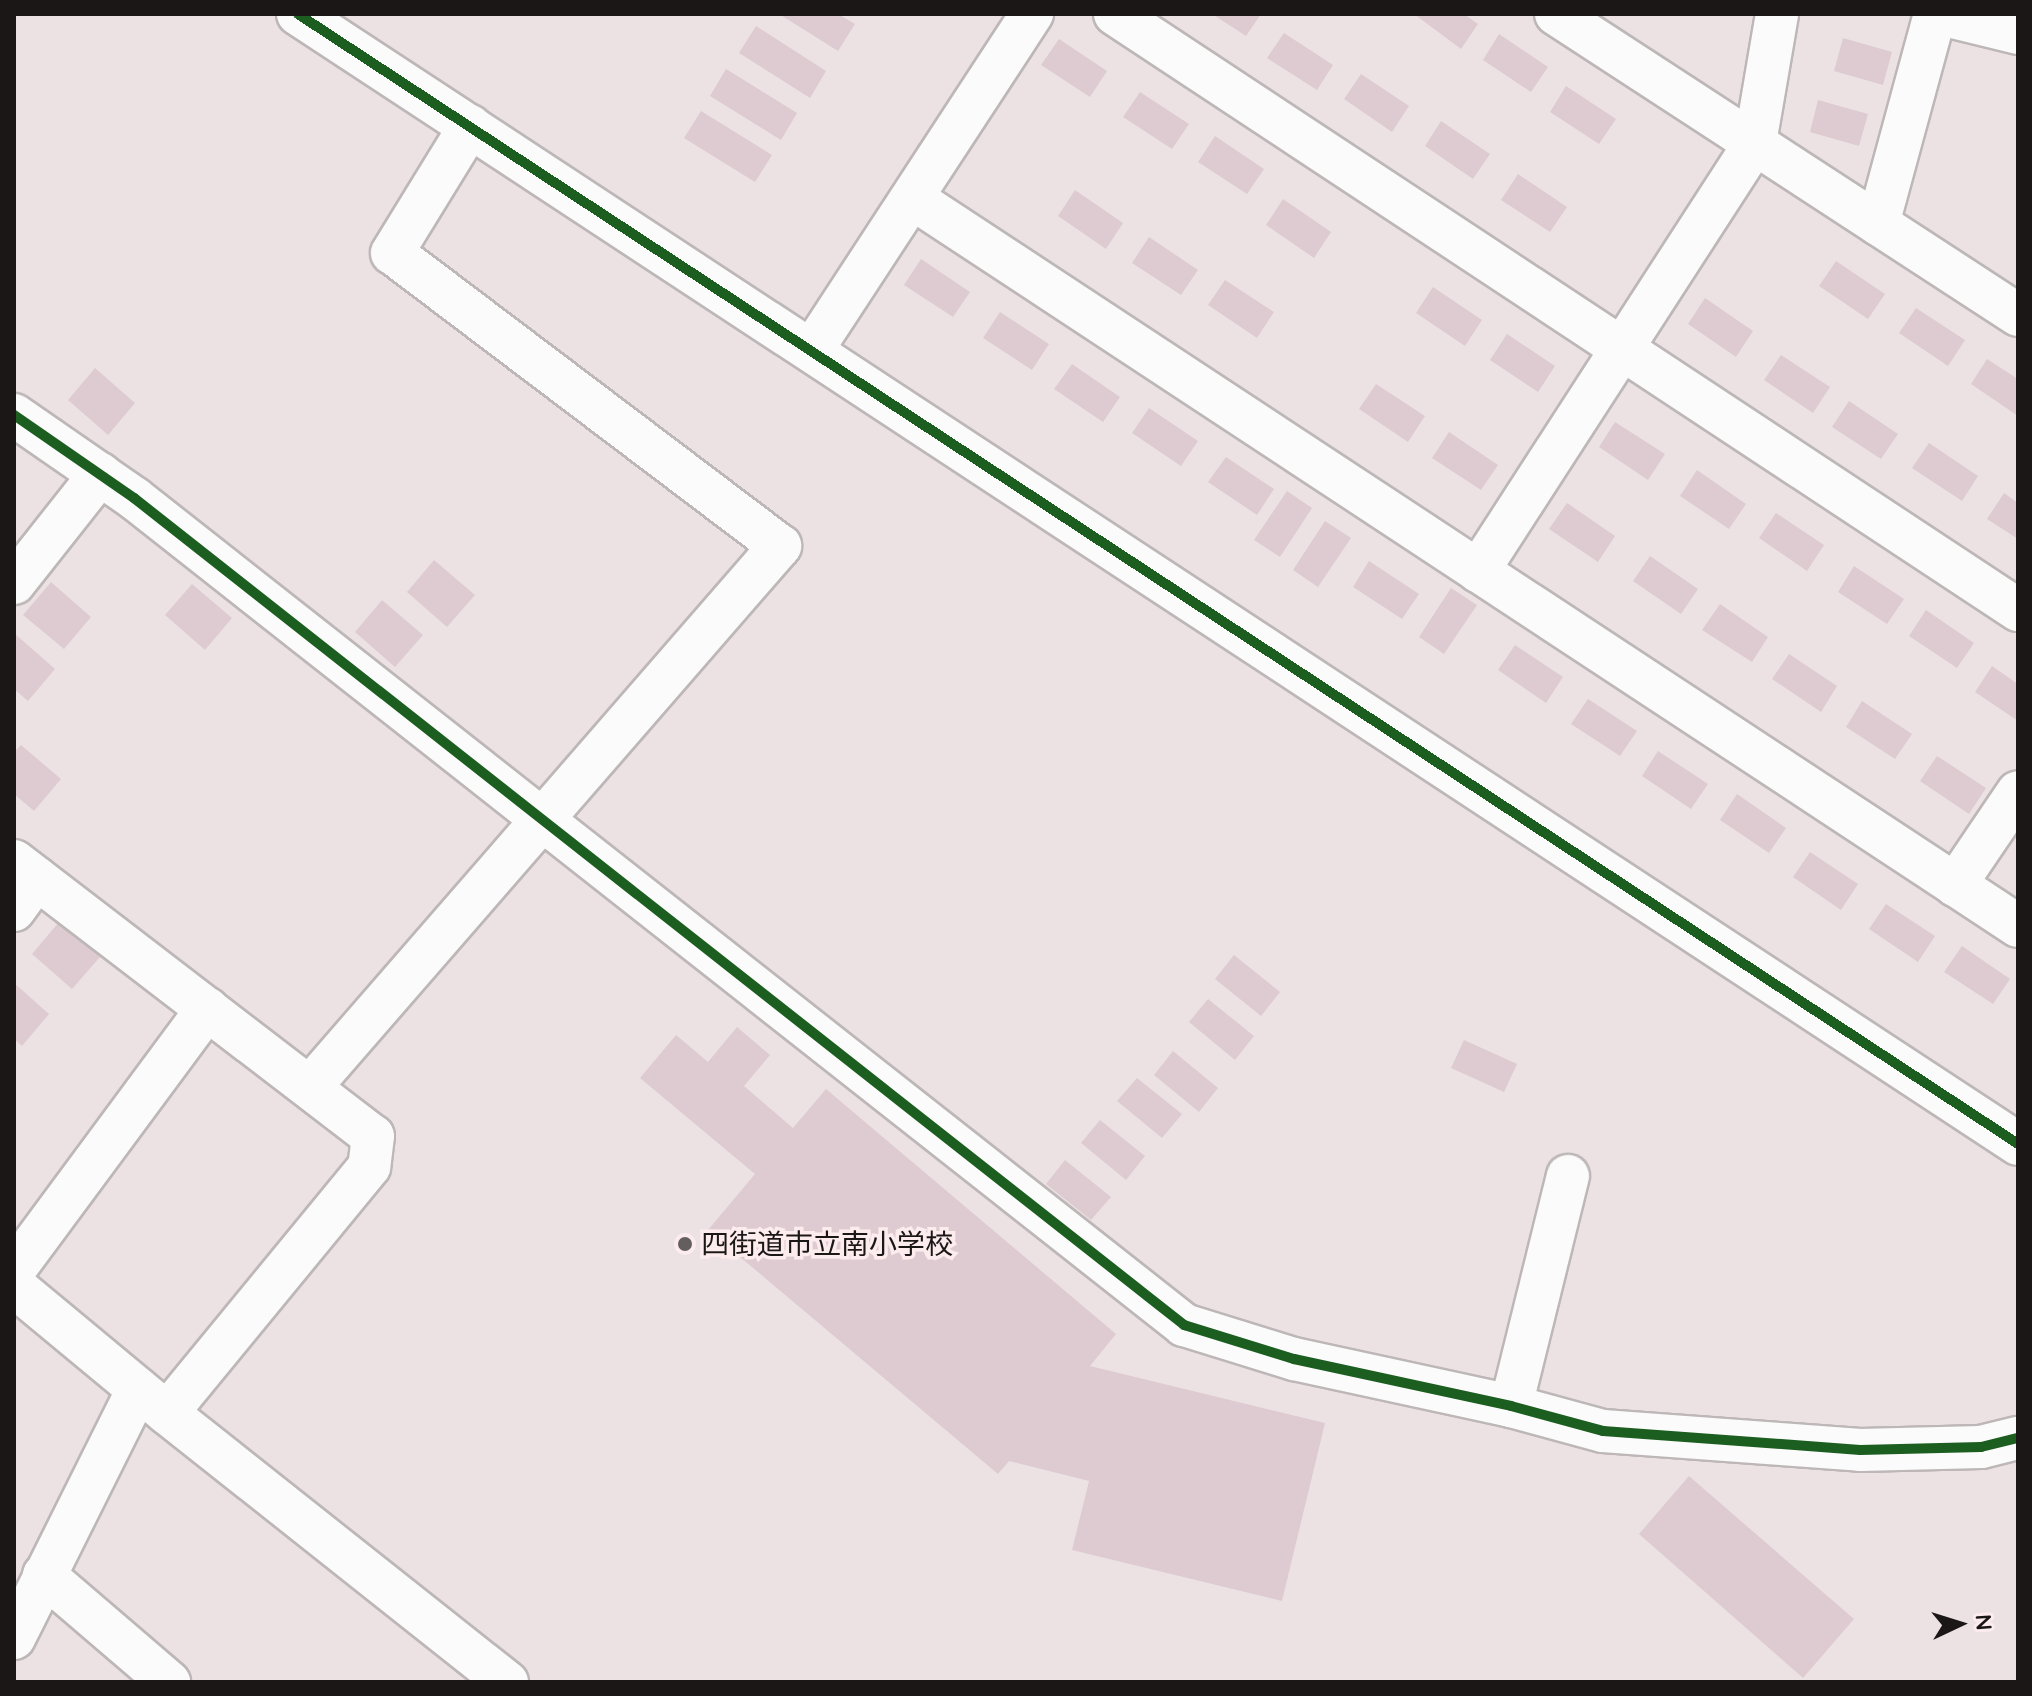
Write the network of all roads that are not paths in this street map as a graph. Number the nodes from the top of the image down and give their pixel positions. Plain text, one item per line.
1 (298, 14) edge
2 (1032, 14) edge
3 (1115, 14) edge
4 (1556, 14) edge
5 (1777, 14) edge
6 (1935, 14) edge
7 (1941, 14) edge
8 (2018, 33) edge
9 (470, 126) junction
10 (1755, 143) junction
11 (912, 198) junction
12 (1878, 224) junction
13 (2018, 315) edge
14 (1621, 348) junction
15 (812, 350) junction
16 (14, 415) edge
17 (100, 474) junction
18 (1478, 571) junction
19 (14, 583) edge
20 (2018, 610) edge
21 (2018, 792) edge
22 (544, 819) junction
23 (22, 883) edge
24 (1955, 885) junction
25 (2018, 926) edge
26 (207, 1009) junction
27 (310, 1087) junction
28 (2018, 1144) edge
29 (1568, 1176) dead end
30 (14, 1270) edge
31 (14, 1286) edge
32 (152, 1401) junction
33 (1511, 1406) junction
34 (2018, 1438) edge
35 (44, 1575) junction
36 (14, 1638) edge
37 (169, 1682) edge
38 (507, 1682) edge

1 - 9 street
2 - 11 street
3 - 14 street
4 - 10 street
5 - 10 street
6 - 12 street
7 - 8 street
9 - 15 street
9 - 22 street
10 - 12 street
10 - 14 street
11 - 15 street
11 - 18 street
12 - 13 street
14 - 18 street
14 - 20 street
15 - 28 street
16 - 17 street
17 - 19 street
17 - 22 street
18 - 24 street
21 - 24 street
22 - 27 street
22 - 33 street
23 - 26 street
24 - 25 street
26 - 27 street
26 - 30 street
27 - 32 street
29 - 33 street
31 - 32 street
32 - 35 street
32 - 38 street
33 - 34 street
35 - 36 street
35 - 37 street

